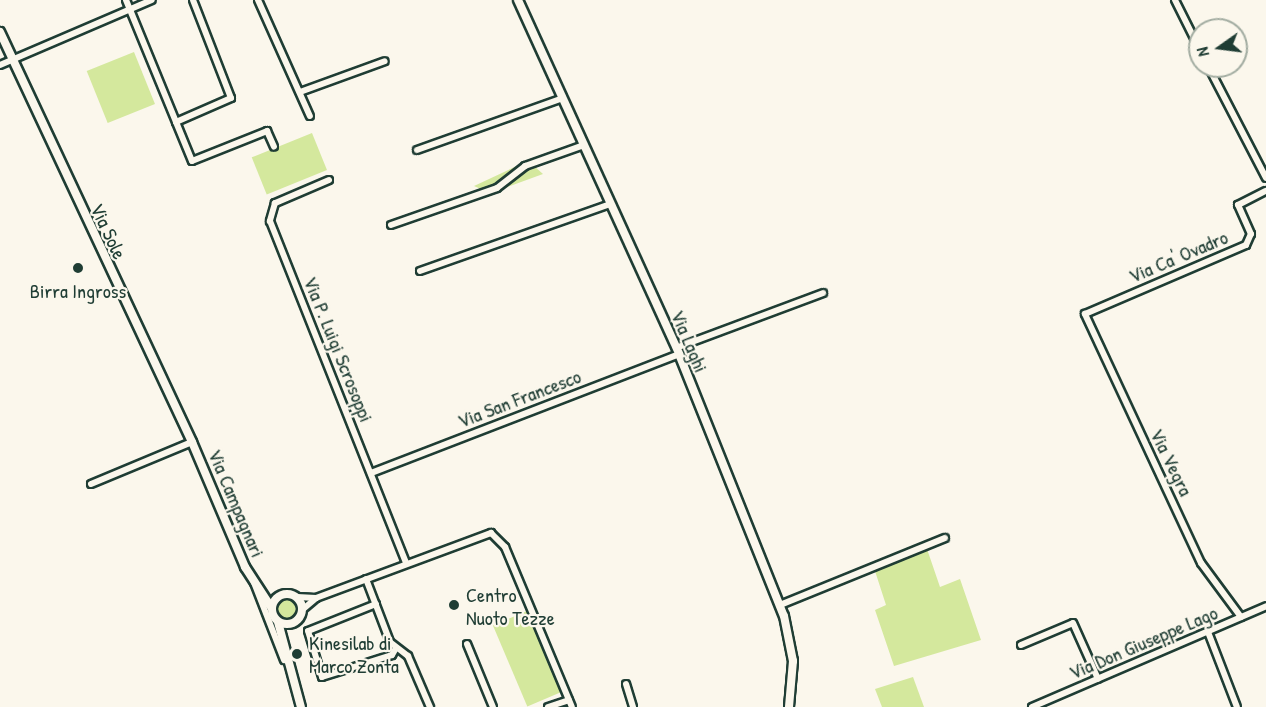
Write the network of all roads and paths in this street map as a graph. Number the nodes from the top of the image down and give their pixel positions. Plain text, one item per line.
1 (126, 0) edge
2 (152, 0) edge
3 (194, 0) edge
4 (258, 0) edge
5 (518, 0) edge
6 (1175, 0) edge
7 (130, 9) junction
8 (1188, 26) edge
9 (0, 32) edge
10 (12, 60) junction
11 (385, 61) dead end
12 (0, 65) edge
13 (1214, 78) edge
14 (300, 92) junction
15 (563, 98) junction
16 (310, 116) dead end
17 (176, 122) junction
18 (584, 145) junction
19 (274, 147) dead end
20 (417, 150) dead end
21 (1266, 178) edge
22 (329, 180) dead end
23 (1266, 191) edge
24 (610, 204) junction
25 (392, 225) dead end
26 (420, 271) dead end
27 (823, 293) dead end
28 (1085, 314) joint
29 (677, 351) junction
30 (192, 442) junction
31 (371, 473) junction
32 (91, 484) dead end
33 (945, 538) dead end
34 (406, 563) junction
35 (366, 579) junction
36 (255, 580) junction
37 (283, 594) junction
38 (297, 597) junction
39 (316, 598) junction
40 (376, 604) junction
41 (780, 605) junction
42 (1266, 606) edge
43 (271, 607) junction
44 (302, 610) junction
45 (1241, 617) junction
46 (278, 622) junction
47 (294, 623) junction
48 (1208, 632) junction
49 (467, 644) dead end
50 (1021, 645) dead end
51 (283, 648) junction
52 (396, 648) junction
53 (284, 660) junction
54 (1098, 679) junction
55 (626, 684) dead end
56 (569, 700) junction
57 (301, 707) edge
58 (430, 707) edge
59 (493, 707) edge
60 (548, 707) edge
61 (572, 707) edge
62 (633, 707) edge
63 (789, 707) edge
64 (1032, 707) edge
65 (1237, 707) edge

1 - 7 street
2 - 7 street
3 - 17 street
4 - 14 street
5 - 15 main road, Via Laghi
6 - 8 street
7 - 10 street
7 - 17 street
9 - 10 main road, Via Sole
10 - 12 street
10 - 30 main road, Via Sole
11 - 14 street
13 - 21 street
14 - 16 street
15 - 18 main road, Via Laghi
15 - 20 street
17 - 19 street
18 - 24 main road, Via Laghi
18 - 25 street
22 - 31 street, Via P. Luigi Scrosoppi
23 - 28 street, Via Ca' Ovadro
24 - 26 street
24 - 29 main road, Via Laghi
27 - 29 street
28 - 45 street, Via Vegra
29 - 31 street, Via San Francesco
29 - 41 main road, Via Laghi
30 - 32 street
30 - 36 main road, Via Campagnari
31 - 34 street, Via P. Luigi Scrosoppi
33 - 41 street
34 - 35 street
34 - 56 street
35 - 39 street
35 - 40 street
36 - 37 main road, Via Campagnari
36 - 43 main road, Via Campagnari
36 - 53 street, Via Campagnari
37 - 38 main road
37 - 43 main road
38 - 39 street
38 - 44 main road
39 - 44 street
40 - 52 street
40 - 52 street
41 - 63 main road, Via Laghi
42 - 45 street, Via Don Giuseppe Lago
43 - 46 main road
44 - 47 main road
45 - 48 street, Via Don Giuseppe Lago
46 - 47 main road
46 - 51 main road, Via Campagnari
47 - 51 main road, Via Campagnari
48 - 54 street, Via Don Giuseppe Lago
48 - 65 street
49 - 59 street
50 - 54 street
51 - 53 main road, Via Campagnari
52 - 58 street
53 - 57 main road, Via Campagnari
54 - 64 street, Via Don Giuseppe Lago
55 - 62 street
56 - 60 street
56 - 61 street

